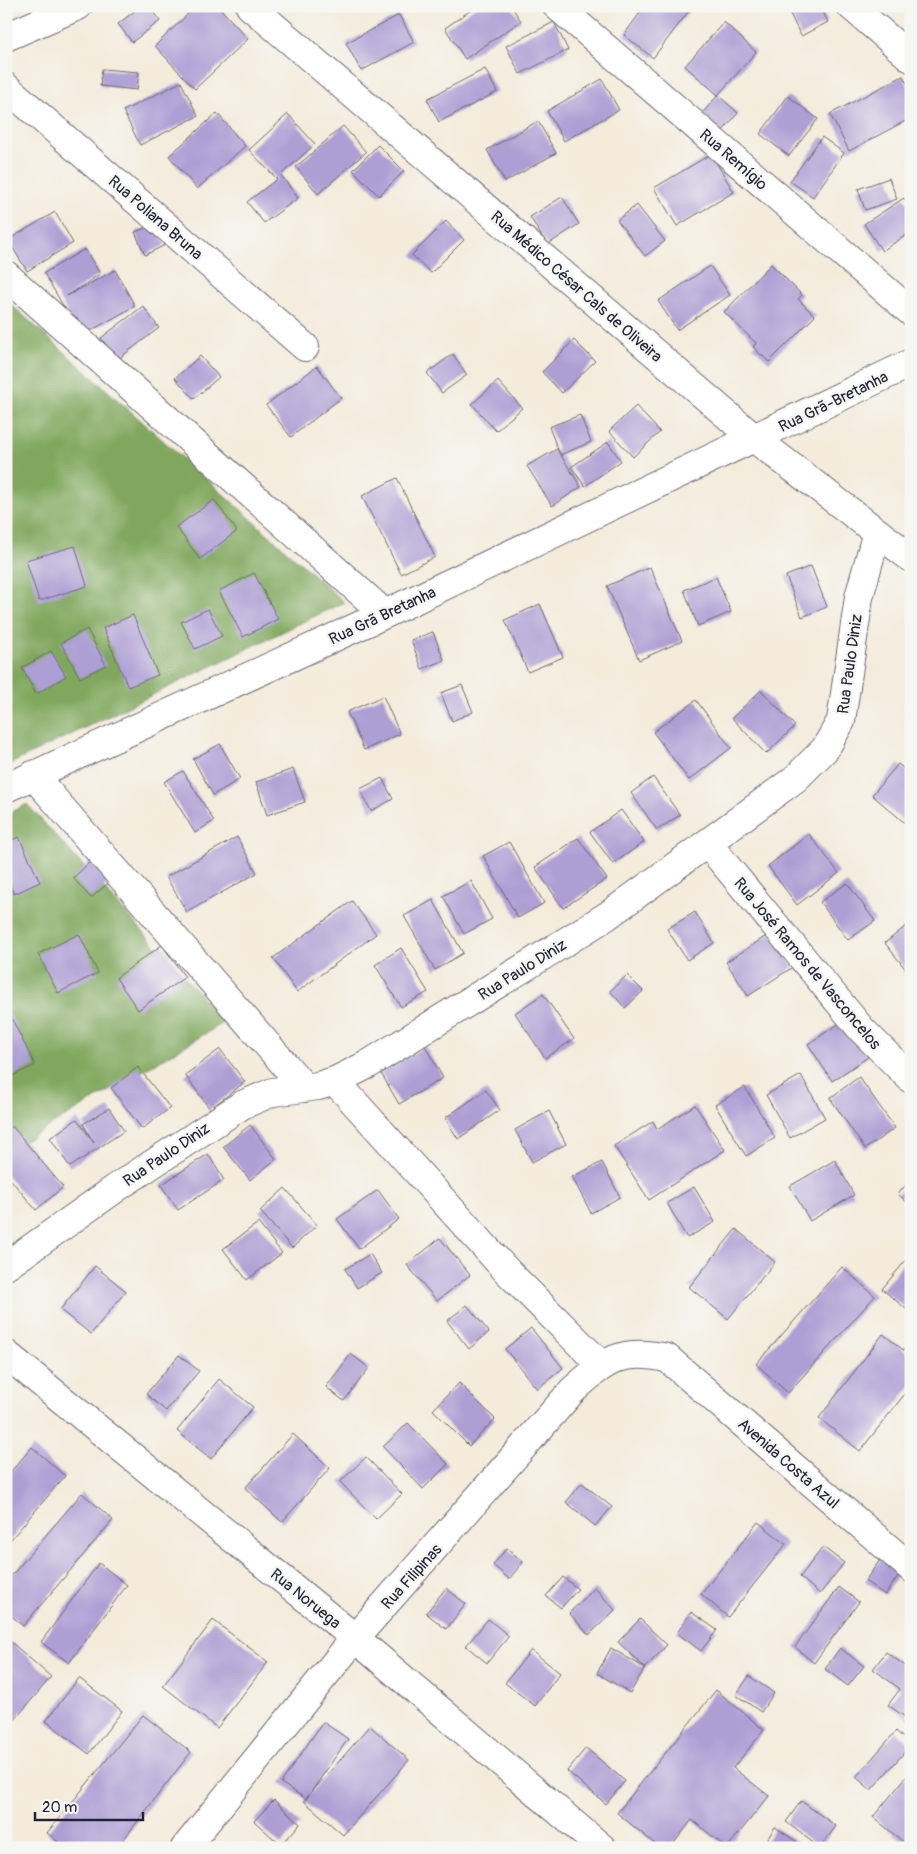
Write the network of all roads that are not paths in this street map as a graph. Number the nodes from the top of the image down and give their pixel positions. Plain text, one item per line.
1 (78, 6) edge
2 (250, 6) edge
3 (557, 6) edge
4 (851, 6) edge
5 (6, 37) edge
6 (911, 58) edge
7 (6, 87) edge
8 (6, 274) edge
9 (911, 312) edge
10 (305, 346) dead end
11 (911, 363) edge
12 (755, 439) junction
13 (877, 532) junction
14 (911, 558) edge
15 (385, 614) junction
16 (33, 775) junction
17 (6, 788) edge
18 (708, 844) junction
19 (911, 1079) edge
20 (335, 1081) junction
21 (304, 1088) junction
22 (6, 1266) edge
23 (6, 1354) edge
24 (667, 1358) joint
25 (600, 1365) junction
26 (911, 1568) edge
27 (355, 1638) junction
28 (185, 1848) edge
29 (602, 1848) edge

1 - 5 street
2 - 12 street, Rua Médico César Cals de Oliveira
3 - 9 street, Rua Remígio
4 - 6 street
7 - 10 street, Rua Poliana Bruna
8 - 15 street
11 - 12 street, Rua Grã-Bretanha
12 - 13 street, Rua Médico César Cals de Oliveira
12 - 15 street, Rua Grã Bretanha
13 - 14 street, Rua Médico César Cals de Oliveira
13 - 18 street, Rua Paulo Diniz
15 - 16 street, Rua Grã Bretanha
16 - 17 street, Rua Grã Bretanha
16 - 21 street
18 - 19 street, Rua José Ramos de Vasconcelos
18 - 20 street, Rua Paulo Diniz
20 - 21 street, Rua Paulo Diniz
20 - 25 street
21 - 22 street, Rua Paulo Diniz
23 - 27 street, Rua Noruega
24 - 25 street, Rua Filipinas
24 - 26 street, Avenida Costa Azul
25 - 27 street, Rua Filipinas
27 - 28 street, Rua Filipinas
27 - 29 street, Rua Noruega

